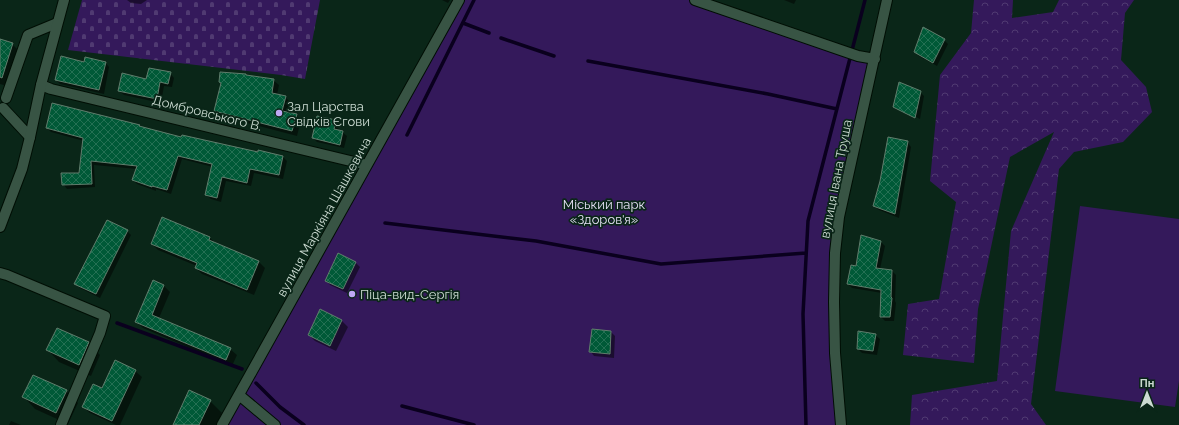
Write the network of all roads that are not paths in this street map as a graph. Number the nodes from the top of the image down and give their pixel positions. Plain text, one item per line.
1 (64, 0) edge
2 (459, 0) edge
3 (695, 0) edge
4 (887, 0) edge
5 (57, 23) junction
6 (875, 59) junction
7 (41, 85) junction
8 (3, 97) edge
9 (2, 112) edge
10 (30, 137) junction
11 (367, 165) junction
12 (0, 227) edge
13 (0, 274) edge
14 (239, 395) junction
15 (61, 425) edge
16 (222, 425) edge
17 (276, 425) edge
18 (841, 425) edge

1 - 5 street
2 - 11 street, вулиця Маркіяна Шашкевича
3 - 6 street
4 - 6 street, вулиця Івана Труша
5 - 7 street
5 - 8 street
6 - 18 street, вулиця Івана Труша
7 - 10 street
7 - 11 street, Домбровського В.
8 - 9 street
9 - 10 street
10 - 12 street
11 - 14 street, вулиця Маркіяна Шашкевича
13 - 15 street
14 - 16 street, вулиця Маркіяна Шашкевича
14 - 17 street

